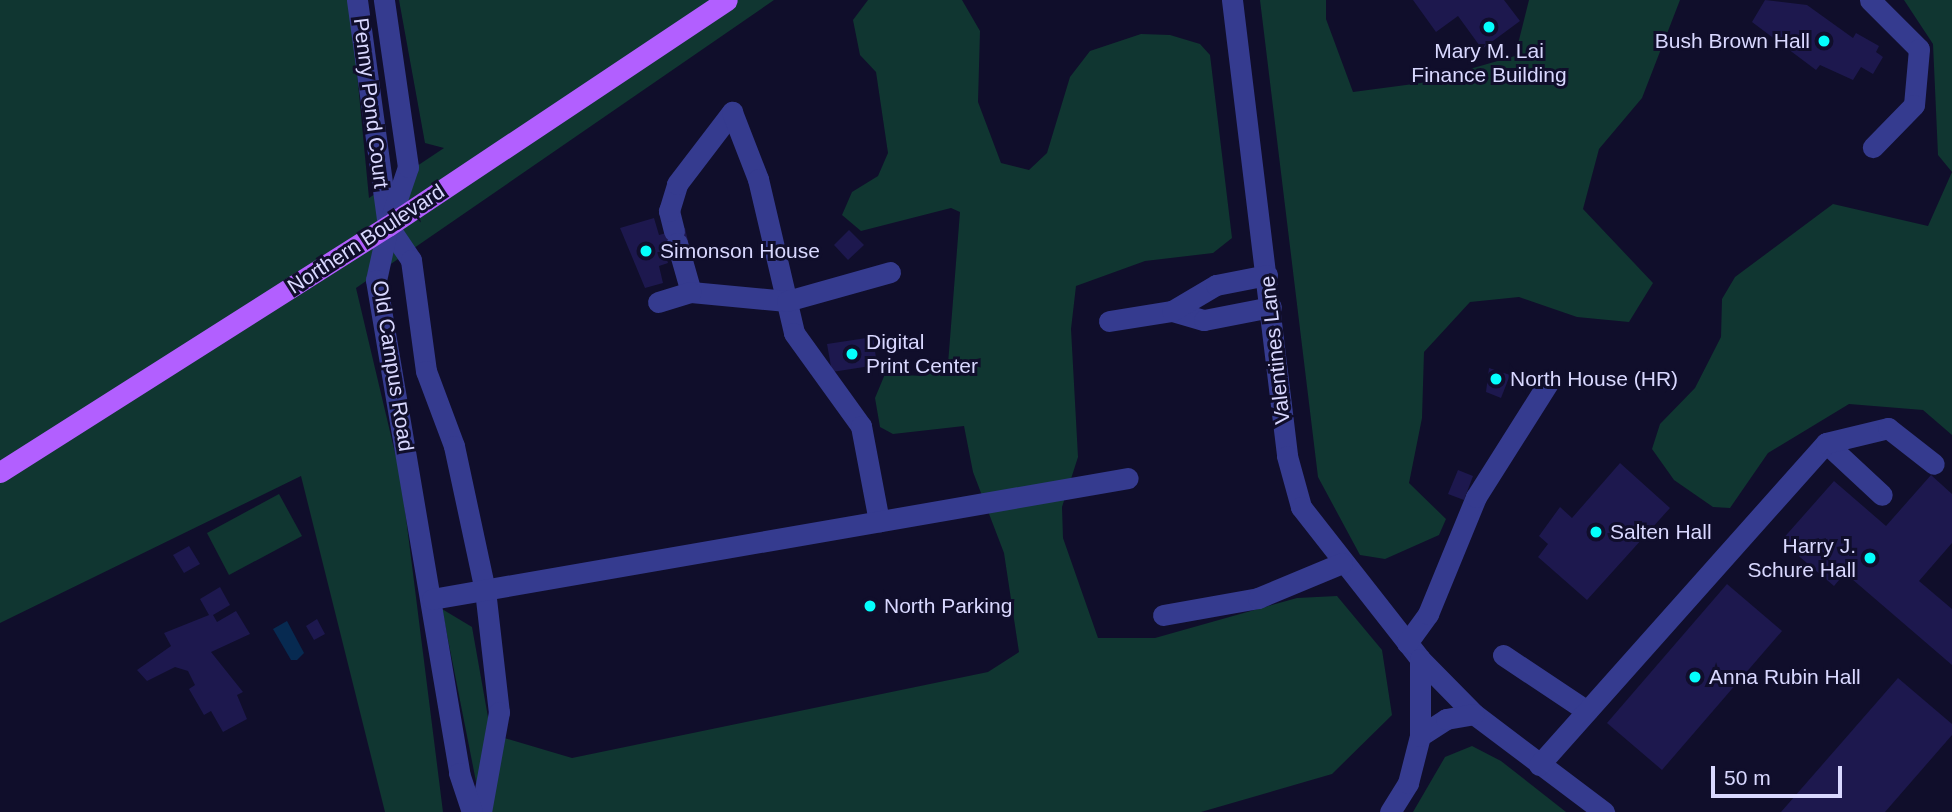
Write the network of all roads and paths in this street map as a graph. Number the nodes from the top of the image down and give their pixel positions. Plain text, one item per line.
1 (357, 0) edge
2 (384, 0) edge
3 (727, 0) edge
4 (1232, 0) edge
5 (1870, 0) edge
6 (1873, 147) dead end
7 (388, 226) junction
8 (890, 272) dead end
9 (1267, 275) junction
10 (691, 292) junction
11 (787, 301) junction
12 (658, 302) dead end
13 (1271, 307) junction
14 (1172, 311) junction
15 (1109, 321) dead end
16 (1548, 383) dead end
17 (1826, 443) junction
18 (1934, 464) dead end
19 (0, 472) edge
20 (1128, 478) dead end
21 (1882, 495) dead end
22 (879, 521) junction
23 (1342, 563) junction
24 (485, 590) junction
25 (432, 600) junction
26 (1163, 615) dead end
27 (1413, 651) junction
28 (1503, 655) dead end
29 (1587, 711) junction
30 (1474, 714) junction
31 (1420, 736) junction
32 (1539, 765) junction
33 (471, 812) edge
34 (481, 812) edge
35 (1390, 812) edge
36 (1604, 812) edge

1 - 7 street, Penny Pond Court
2 - 7 street, Penny Pond Court
3 - 7 main road, Northern Boulevard
4 - 9 street, Valentines Lane
5 - 6 street
7 - 19 main road, Northern Boulevard
7 - 24 street, Old Campus Road
7 - 25 street, Old Campus Road
8 - 11 street
9 - 13 street, Valentines Lane
9 - 14 street
10 - 11 street
10 - 11 street
10 - 12 street
11 - 22 street
13 - 14 street
13 - 23 street, Valentines Lane
14 - 15 street
16 - 27 street
17 - 18 street
17 - 21 street
17 - 29 street
20 - 22 street
22 - 24 street
23 - 26 street
23 - 27 street, Valentines Lane
24 - 25 street
24 - 34 street, Old Campus Road
25 - 33 street, Old Campus Road
27 - 30 street, Valentines Lane
27 - 31 street
28 - 29 street
29 - 32 street
30 - 31 street
30 - 32 street, Valentines Lane
31 - 35 street
32 - 36 street, Valentines Lane

